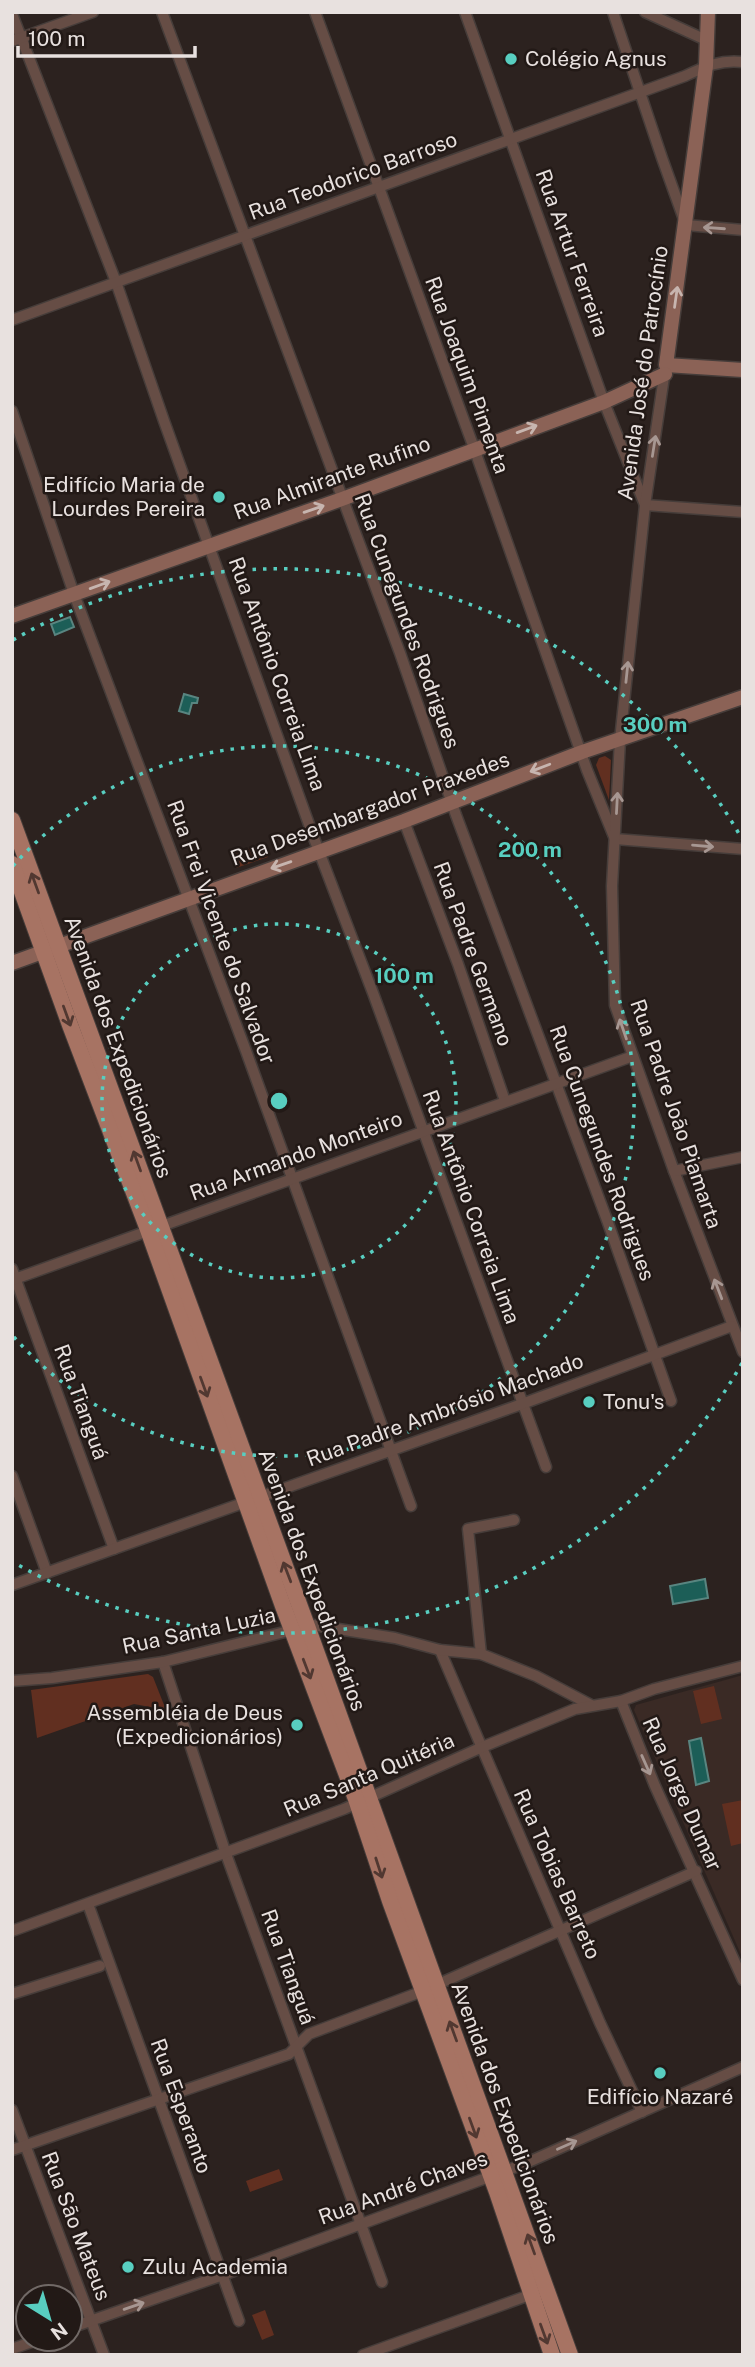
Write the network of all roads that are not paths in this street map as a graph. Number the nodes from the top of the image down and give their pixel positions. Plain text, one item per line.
1 (93, 12) edge
2 (162, 12) edge
3 (315, 12) edge
4 (465, 12) edge
5 (613, 12) edge
6 (646, 12) edge
7 (708, 12) edge
8 (12, 14) edge
9 (17, 40) edge
10 (706, 40) junction
11 (743, 62) edge
12 (706, 66) junction
13 (640, 92) junction
14 (511, 139) junction
15 (378, 188) junction
16 (686, 225) junction
17 (743, 230) edge
18 (246, 235) junction
19 (116, 282) junction
20 (12, 320) edge
21 (665, 370) junction
22 (743, 370) edge
23 (604, 402) junction
24 (12, 411) edge
25 (474, 448) junction
26 (342, 499) junction
27 (645, 505) junction
28 (743, 512) edge
29 (210, 545) junction
30 (74, 594) junction
31 (12, 616) edge
32 (743, 697) edge
33 (620, 740) junction
34 (582, 752) junction
35 (451, 803) junction
36 (12, 820) edge
37 (404, 821) junction
38 (615, 839) junction
39 (743, 849) edge
40 (319, 851) junction
41 (12, 864) edge
42 (188, 898) junction
43 (51, 949) junction
44 (12, 963) edge
45 (633, 1056) junction
46 (557, 1083) junction
47 (505, 1101) junction
48 (423, 1130) junction
49 (743, 1157) edge
50 (674, 1171) junction
51 (292, 1180) junction
52 (154, 1228) junction
53 (13, 1276) edge
54 (732, 1326) junction
55 (743, 1352) edge
56 (654, 1355) junction
57 (671, 1401) dead end
58 (522, 1404) junction
59 (390, 1450) junction
60 (546, 1467) dead end
61 (12, 1476) edge
62 (253, 1501) junction
63 (411, 1506) dead end
64 (514, 1520) dead end
65 (114, 1549) junction
66 (47, 1573) junction
67 (12, 1586) edge
68 (299, 1628) junction
69 (440, 1650) junction
70 (481, 1654) junction
71 (163, 1662) junction
72 (743, 1665) edge
73 (12, 1681) edge
74 (621, 1701) junction
75 (591, 1705) junction
76 (480, 1748) junction
77 (363, 1800) junction
78 (226, 1854) junction
79 (696, 1871) junction
80 (88, 1904) junction
81 (561, 1930) junction
82 (12, 1931) edge
83 (100, 1966) dead end
84 (743, 1980) edge
85 (430, 1988) junction
86 (12, 1994) edge
87 (296, 2044) junction
88 (743, 2067) edge
89 (158, 2099) junction
90 (12, 2110) edge
91 (642, 2112) junction
92 (24, 2146) junction
93 (12, 2150) edge
94 (498, 2174) junction
95 (361, 2225) junction
96 (223, 2275) junction
97 (382, 2282) dead end
98 (547, 2288) junction
99 (530, 2294) junction
100 (92, 2320) junction
101 (239, 2321) dead end
102 (84, 2323) edge
103 (104, 2355) edge
104 (363, 2355) edge
105 (552, 2355) edge
106 (570, 2355) edge

1 - 9 street
2 - 18 street, Rua Cunegundes Rodrigues
3 - 15 street, Rua Joaquim Pimenta
4 - 14 street, Rua Artur Ferreira
5 - 13 street
6 - 10 street
7 - 10 street, Avenida José do Patrocínio
8 - 9 street, Rua Antônio Correia Lima
9 - 19 street, Rua Antônio Correia Lima
10 - 12 street, Avenida José do Patrocínio
11 - 12 street, Rua Teodorico Barroso
12 - 13 street, Rua Teodorico Barroso
12 - 16 street, Avenida José do Patrocínio
13 - 14 street, Rua Teodorico Barroso
13 - 16 street
14 - 15 street, Rua Teodorico Barroso
14 - 23 street, Rua Artur Ferreira
15 - 18 street, Rua Teodorico Barroso
15 - 25 street, Rua Joaquim Pimenta
17 -> 16 street
21 -> 16 street, Avenida José do Patrocínio
18 - 19 street, Rua Teodorico Barroso
18 - 26 street, Rua Cunegundes Rodrigues
19 - 20 street, Rua Teodorico Barroso
19 - 29 street, Rua Antônio Correia Lima
21 - 22 street
21 - 23 street, Rua Almirante Rufino
27 -> 21 street, Avenida José do Patrocínio
25 -> 23 street, Rua Almirante Rufino
23 - 27 street, Rua Artur Ferreira
24 - 30 street, Rua Frei Vicente do Salvador
25 - 26 street, Rua Almirante Rufino
25 - 34 street, Rua Joaquim Pimenta
29 -> 26 street, Rua Almirante Rufino
26 - 35 street, Rua Cunegundes Rodrigues
27 - 28 street
33 -> 27 street, Avenida José do Patrocínio
30 -> 29 street, Rua Almirante Rufino
29 - 40 street, Rua Antônio Correia Lima
30 - 31 street, Rua Almirante Rufino
30 - 42 street, Rua Frei Vicente do Salvador
32 - 33 street, Rua Desembargador Praxedes
33 - 34 street, Rua Desembargador Praxedes
38 -> 33 street, Rua Padre João Piamarta
34 -> 35 street, Rua Desembargador Praxedes
34 - 38 street, Rua Padre João Piamarta
35 - 37 street, Rua Desembargador Praxedes
35 - 46 street, Rua Cunegundes Rodrigues
43 -> 36 main road, Avenida dos Expedicionários
37 - 40 street, Rua Desembargador Praxedes
37 - 47 street, Rua Padre Germano
38 -> 39 street
45 -> 38 street, Rua Padre João Piamarta
40 -> 42 street, Rua Desembargador Praxedes
40 - 48 street, Rua Antônio Correia Lima
41 - 43 main road, Avenida dos Expedicionários
42 - 43 street, Rua Desembargador Praxedes
42 - 51 street, Rua Frei Vicente do Salvador
43 - 44 street, Rua Desembargador Praxedes
43 - 52 main road, Avenida dos Expedicionários
45 - 46 street, Rua Armando Monteiro
45 - 50 street, Rua Padre João Piamarta
46 - 47 street, Rua Armando Monteiro
46 - 56 street, Rua Cunegundes Rodrigues
47 - 48 street, Rua Armando Monteiro
48 - 51 street, Rua Armando Monteiro
48 - 58 street, Rua Antônio Correia Lima
49 - 50 street
54 -> 50 street, Rua Padre João Piamarta
51 - 52 street, Rua Armando Monteiro
51 - 59 street, Rua Frei Vicente do Salvador
52 - 53 street, Rua Armando Monteiro
52 - 62 main road, Avenida dos Expedicionários
53 - 65 street, Rua Tianguá
54 - 55 street, Rua Padre João Piamarta
54 - 56 street, Rua Padre Ambrósio Machado
56 - 57 street, Rua Cunegundes Rodrigues
56 - 58 street, Rua Padre Ambrósio Machado
58 - 59 street, Rua Padre Ambrósio Machado
58 - 60 street, Rua Antônio Correia Lima
59 - 62 street, Rua Padre Ambrósio Machado
59 - 63 street, Rua Frei Vicente do Salvador
61 - 66 street
62 - 65 street, Rua Padre Ambrósio Machado
62 - 68 main road, Avenida dos Expedicionários
64 - 70 street
65 - 66 street, Rua Padre Ambrósio Machado
66 - 67 street, Rua Padre Ambrósio Machado
68 - 69 street, Rua Santa Luzia
68 - 71 street, Rua Santa Luzia
68 - 77 main road, Avenida dos Expedicionários
69 - 70 street, Rua Santa Luzia
69 - 76 street, Rua Tobias Barreto
70 - 75 street, Rua Santa Luzia
71 - 73 street, Rua Santa Luzia
71 - 78 street, Rua Tianguá
72 - 74 street, Rua Santa Quitéria
74 - 75 street, Rua Santa Quitéria
74 -> 79 street, Rua Jorge Dumar
75 - 76 street, Rua Santa Quitéria
76 - 77 street, Rua Santa Quitéria
76 - 81 street, Rua Tobias Barreto
77 - 78 street, Rua Santa Quitéria
77 - 85 main road, Avenida dos Expedicionários
78 - 80 street, Rua Santa Quitéria
78 - 87 street, Rua Tianguá
79 - 81 street
79 - 84 street, Rua Jorge Dumar
80 - 82 street, Rua Santa Quitéria
80 - 89 street, Rua Esperanto
81 - 85 street
81 - 91 street, Rua Tobias Barreto
83 - 86 street
85 - 87 street
85 - 94 main road, Avenida dos Expedicionários
87 - 89 street
87 - 95 street, Rua Tianguá
88 - 91 street, Rua André Chaves
89 - 92 street
89 - 96 street, Rua Esperanto
90 - 92 street, Rua São Mateus
94 -> 91 street, Rua André Chaves
92 - 93 street
92 - 100 street, Rua São Mateus
94 - 95 street, Rua André Chaves
98 -> 94 main road, Avenida dos Expedicionários
94 - 99 main road, Avenida dos Expedicionários
95 - 96 street, Rua André Chaves
95 - 97 street, Rua Tianguá
100 -> 96 street, Rua André Chaves
96 - 101 street, Rua Esperanto
98 - 99 street
98 - 106 main road, Avenida dos Expedicionários
99 - 104 street
99 -> 105 main road, Avenida dos Expedicionários
100 - 102 street, Rua André Chaves
100 - 103 street, Rua São Mateus

